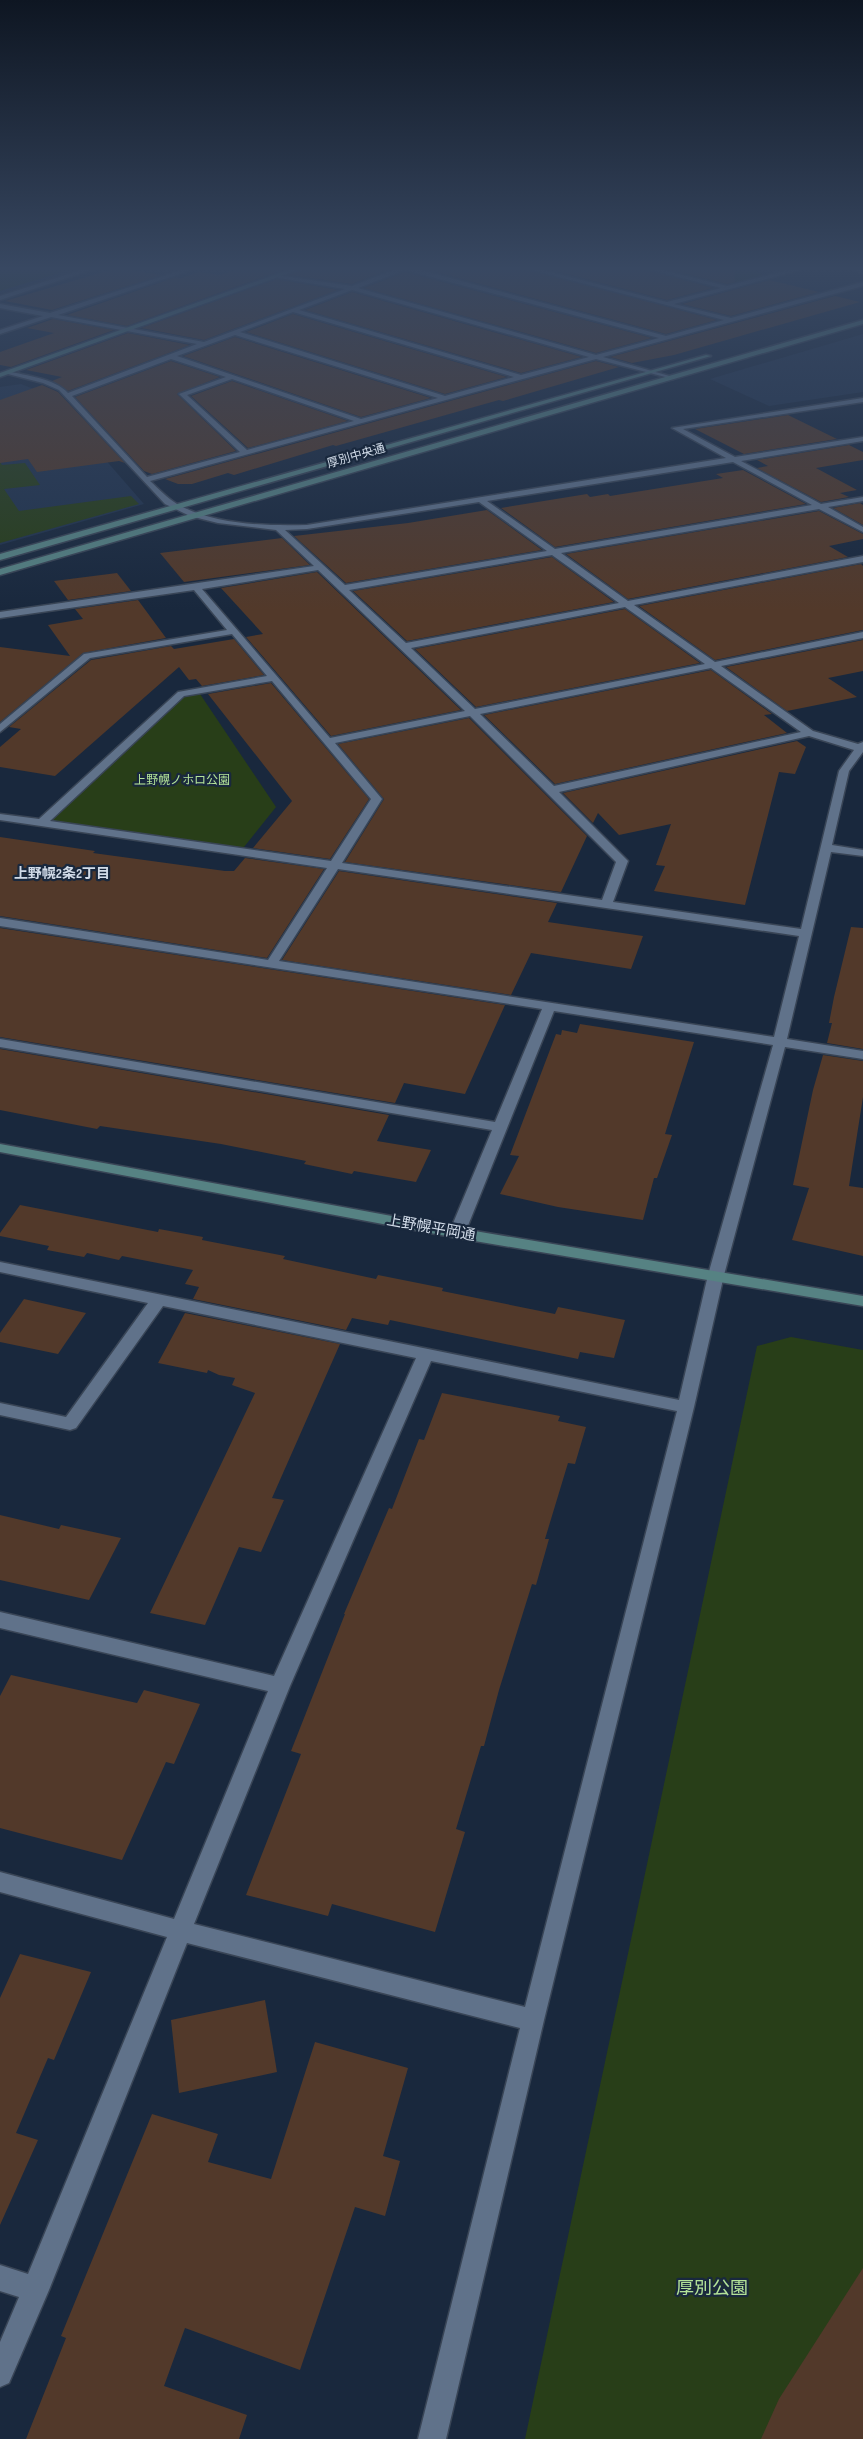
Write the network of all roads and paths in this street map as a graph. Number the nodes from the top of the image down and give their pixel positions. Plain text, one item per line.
1 (44, 382) edge
2 (105, 382) edge
3 (219, 382) edge
4 (247, 382) edge
5 (394, 382) edge
6 (503, 382) edge
7 (616, 382) edge
8 (658, 382) edge
9 (69, 395) junction
10 (445, 398) junction
11 (863, 400) edge
12 (361, 420) junction
13 (863, 439) edge
14 (245, 452) junction
15 (735, 460) junction
16 (145, 480) junction
17 (863, 500) edge
18 (482, 501) junction
19 (176, 507) junction
20 (821, 507) junction
21 (193, 514) junction
22 (278, 528) junction
23 (863, 530) edge
24 (554, 552) junction
25 (0, 557) edge
26 (863, 560) edge
27 (321, 567) junction
28 (0, 572) edge
29 (196, 587) junction
30 (344, 588) junction
31 (629, 605) junction
32 (0, 615) edge
33 (235, 631) junction
34 (863, 635) edge
35 (404, 646) junction
36 (714, 665) junction
37 (275, 678) junction
38 (473, 713) junction
39 (0, 729) edge
40 (809, 733) junction
41 (329, 741) junction
42 (861, 747) edge
43 (552, 790) junction
44 (0, 817) edge
45 (41, 823) junction
46 (826, 848) junction
47 (863, 853) edge
48 (334, 866) junction
49 (606, 904) junction
50 (0, 922) edge
51 (806, 933) junction
52 (271, 964) junction
53 (549, 1007) junction
54 (780, 1042) junction
55 (0, 1043) edge
56 (863, 1055) edge
57 (500, 1127) junction
58 (0, 1148) edge
59 (457, 1233) junction
60 (0, 1267) edge
61 (716, 1275) junction
62 (159, 1298) junction
63 (863, 1301) edge
64 (426, 1354) junction
65 (686, 1407) junction
66 (0, 1409) edge
67 (0, 1620) edge
68 (280, 1686) junction
69 (0, 1882) edge
70 (181, 1931) junction
71 (533, 2020) junction
72 (0, 2278) edge
73 (36, 2290) junction
74 (0, 2374) edge
75 (432, 2439) edge

1 - 9 street
2 - 9 street
3 - 14 street
4 - 12 street
5 - 10 street
6 - 10 street
7 - 19 main road, 厚別中央通
8 - 21 main road, 厚別中央通
9 - 16 street
10 - 12 street
11 - 15 street
12 - 14 street
13 - 15 street
14 - 16 street
15 - 18 street
15 - 20 street
16 - 19 street
17 - 20 street
18 - 22 street
18 - 24 street
19 - 21 street
19 - 25 main road, 厚別中央通
20 - 23 street
20 - 24 street
21 - 22 street
21 - 28 main road, 厚別中央通
22 - 27 street
24 - 30 street
24 - 31 street
26 - 31 street
27 - 29 street
27 - 30 street
29 - 32 street
29 - 33 street
30 - 35 street
31 - 35 street
31 - 36 street
33 - 37 street
33 - 39 street
34 - 36 street
35 - 38 street
36 - 38 street
36 - 40 street
37 - 41 street
37 - 45 street
38 - 41 street
38 - 43 street
40 - 42 street
40 - 43 street
41 - 48 street
42 - 46 street
43 - 49 street
44 - 45 street
45 - 48 street
46 - 47 street
46 - 51 street
48 - 49 street
48 - 52 street
49 - 51 street
50 - 52 street
51 - 54 street
52 - 53 street
53 - 54 street
53 - 57 street
54 - 56 street
54 - 61 street
55 - 57 street
57 - 59 street
58 - 59 main road, 上野幌平岡通
59 - 61 main road, 上野幌平岡通
60 - 62 street
61 - 63 main road, 上野幌平岡通
61 - 65 street
62 - 64 street
62 - 66 street
64 - 65 street
64 - 68 street
65 - 71 street
67 - 68 street
68 - 70 street
69 - 70 street
70 - 71 street
70 - 73 street
71 - 75 street
72 - 73 street
73 - 74 street

